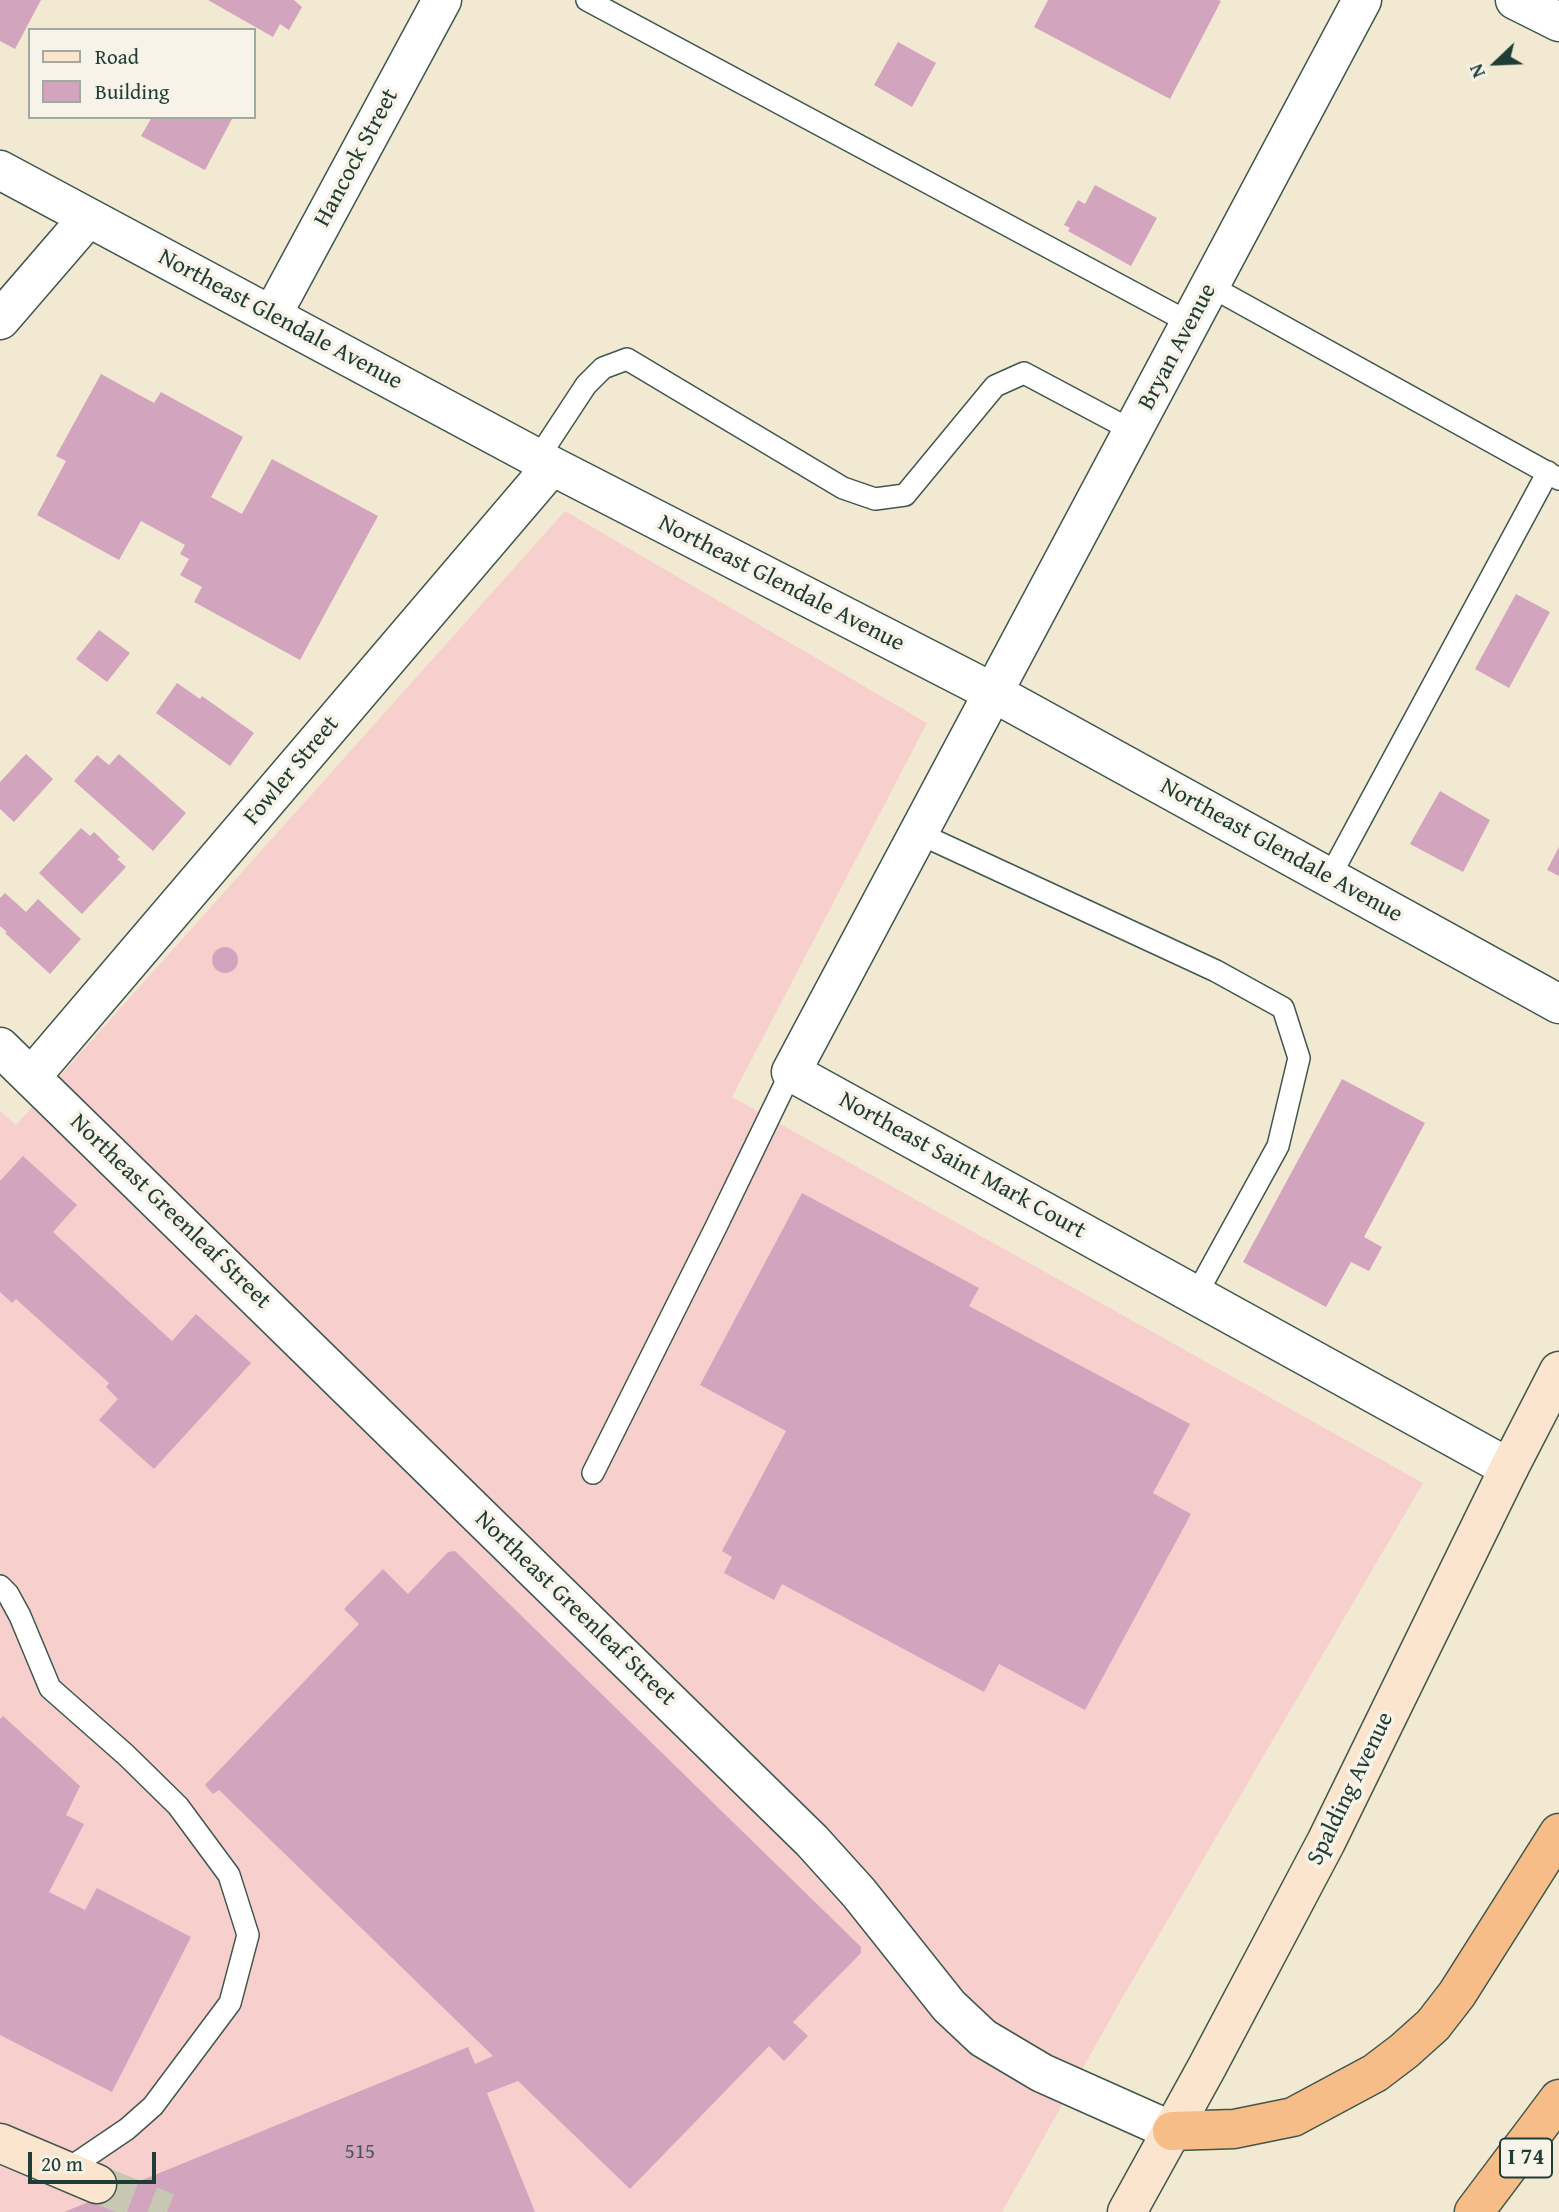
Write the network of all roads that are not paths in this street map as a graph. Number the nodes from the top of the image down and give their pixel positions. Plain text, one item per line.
1 (442, 0) edge
2 (587, 0) edge
3 (1362, 0) edge
4 (1515, 0) edge
5 (1559, 22) edge
6 (0, 170) edge
7 (88, 218) junction
8 (1210, 286) junction
9 (272, 315) junction
10 (0, 320) edge
11 (1190, 323) junction
12 (1133, 431) junction
13 (545, 462) junction
14 (1554, 475) edge
15 (993, 693) junction
16 (918, 833) junction
17 (1329, 878) junction
18 (1559, 1004) edge
19 (0, 1047) edge
20 (791, 1072) junction
21 (32, 1077) junction
22 (1196, 1295) junction
23 (1559, 1371) edge
24 (1509, 1468) junction
25 (593, 1474) dead end
26 (0, 1586) edge
27 (1559, 1833) edge
28 (1559, 2100) edge
29 (1172, 2131) junction
30 (0, 2143) edge
31 (81, 2177) joint
32 (1129, 2209) edge
33 (1474, 2212) edge
34 (1491, 2212) edge

1 - 9 street, Hancock Street
2 - 11 lane
3 - 8 street, Bryan Avenue
4 - 5 street
6 - 7 street, Northeast Glendale Avenue
7 - 9 street, Northeast Glendale Avenue
7 - 10 street
8 - 11 street, Bryan Avenue
8 - 14 lane
9 - 13 street, Northeast Glendale Avenue
11 - 12 street, Bryan Avenue
12 - 13 lane
12 - 15 street, Bryan Avenue
13 - 15 street, Northeast Glendale Avenue
13 - 21 street, Fowler Street
14 - 17 lane
15 - 16 street
15 - 17 street, Northeast Glendale Avenue
16 - 20 street
16 - 22 lane
17 - 18 street, Northeast Glendale Avenue
19 - 21 street, Northeast Greenleaf Street
20 - 22 street, Northeast Saint Mark Court
20 - 25 lane
21 - 29 street, Northeast Greenleaf Street
22 - 24 street, Northeast Saint Mark Court
23 - 24 main road, Spalding Avenue
24 - 29 main road, Spalding Avenue
26 - 31 lane
27 - 29 highway
28 - 33 highway
28 - 34 highway, I 74
29 - 32 main road, Spalding Avenue
30 - 31 main road

